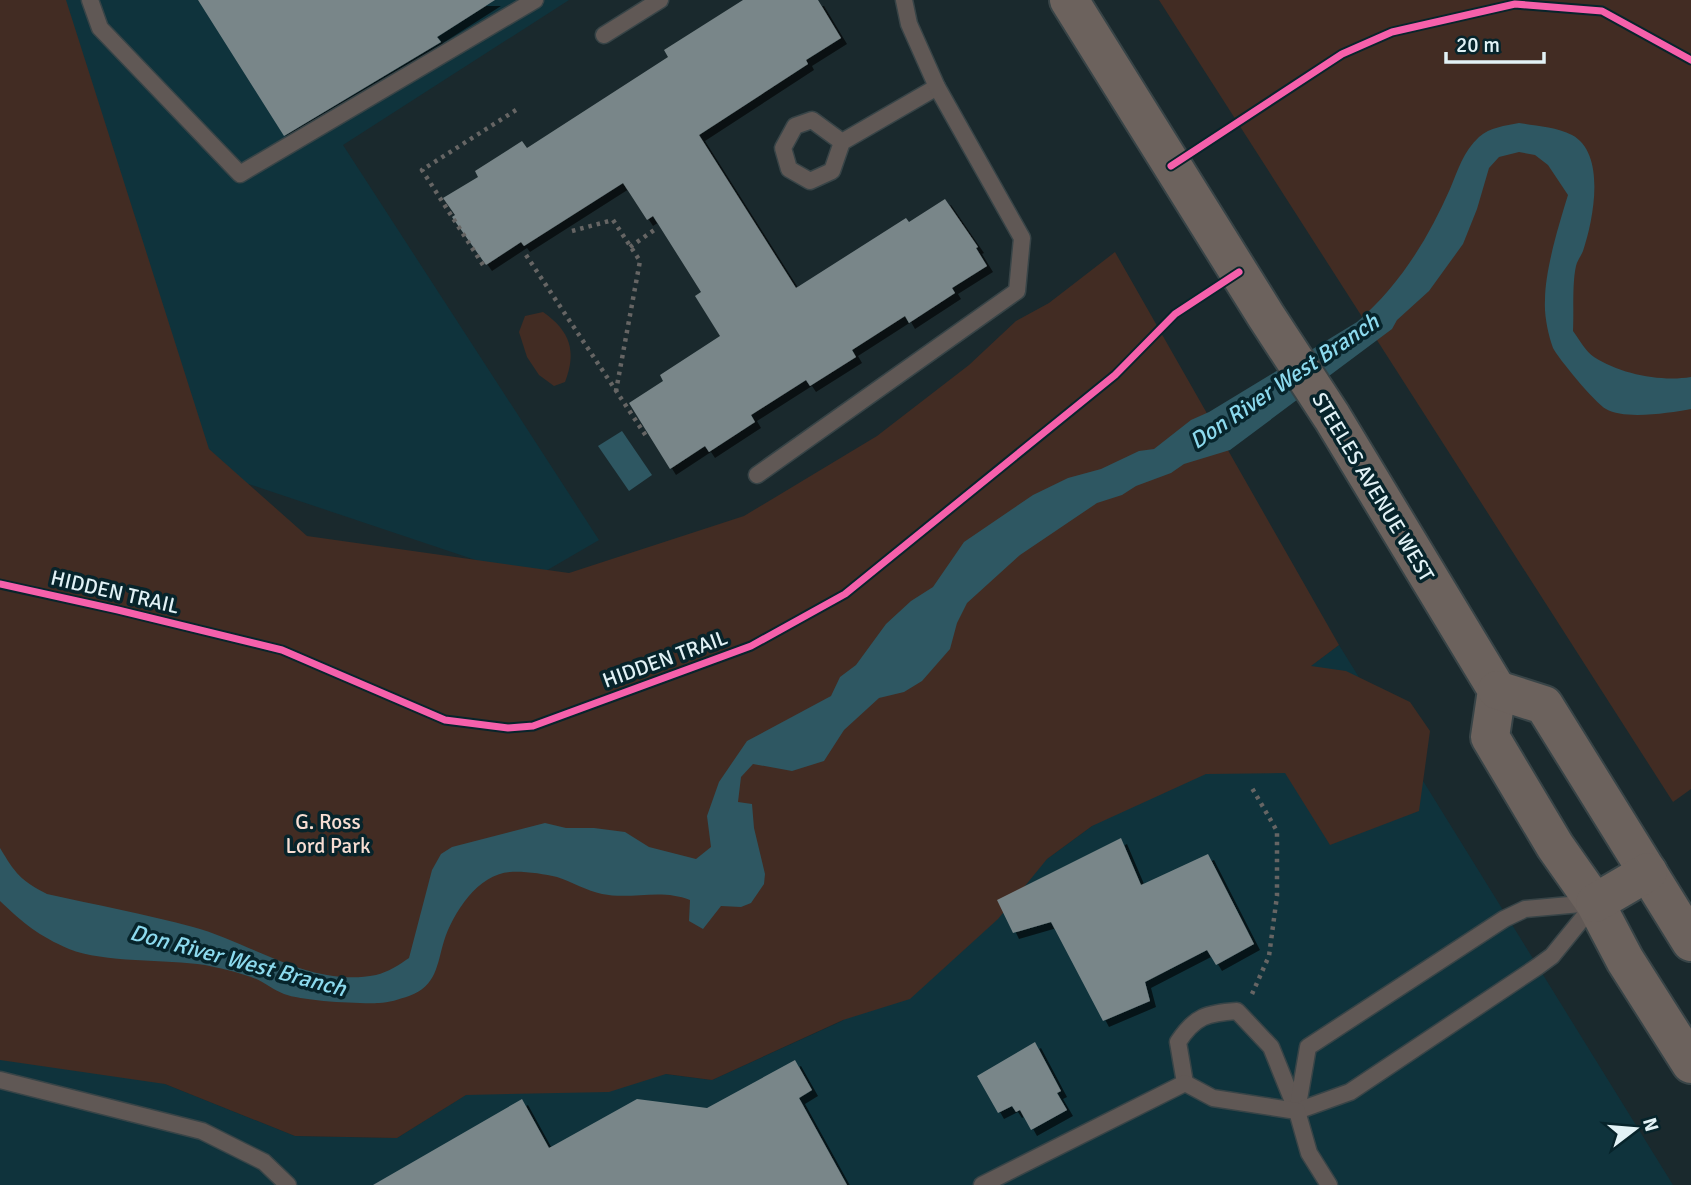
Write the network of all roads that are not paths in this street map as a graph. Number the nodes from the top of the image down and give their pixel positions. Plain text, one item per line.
1 (90, 0) edge
2 (535, 0) edge
3 (660, 0) edge
4 (904, 0) edge
5 (1069, 0) edge
6 (604, 35) dead end
7 (937, 87) junction
8 (842, 142) dead end
9 (757, 475) dead end
10 (1497, 690) junction
11 (1648, 872) junction
12 (1595, 903) junction
13 (1691, 942) edge
14 (1691, 1064) edge
15 (0, 1080) edge
16 (1185, 1083) junction
17 (1297, 1111) junction
18 (288, 1185) edge
19 (982, 1185) edge
20 (1329, 1185) edge

1 - 2 lane
3 - 6 lane
4 - 7 lane
5 - 10 main road, STEELES AVENUE WEST
7 - 8 lane
7 - 9 lane
10 - 11 main road
10 - 12 main road
11 - 12 main road
11 - 13 main road
12 - 14 main road
12 - 17 lane
12 - 17 lane
15 - 18 lane
16 - 17 lane
16 - 17 lane
16 - 19 lane
17 - 20 lane

